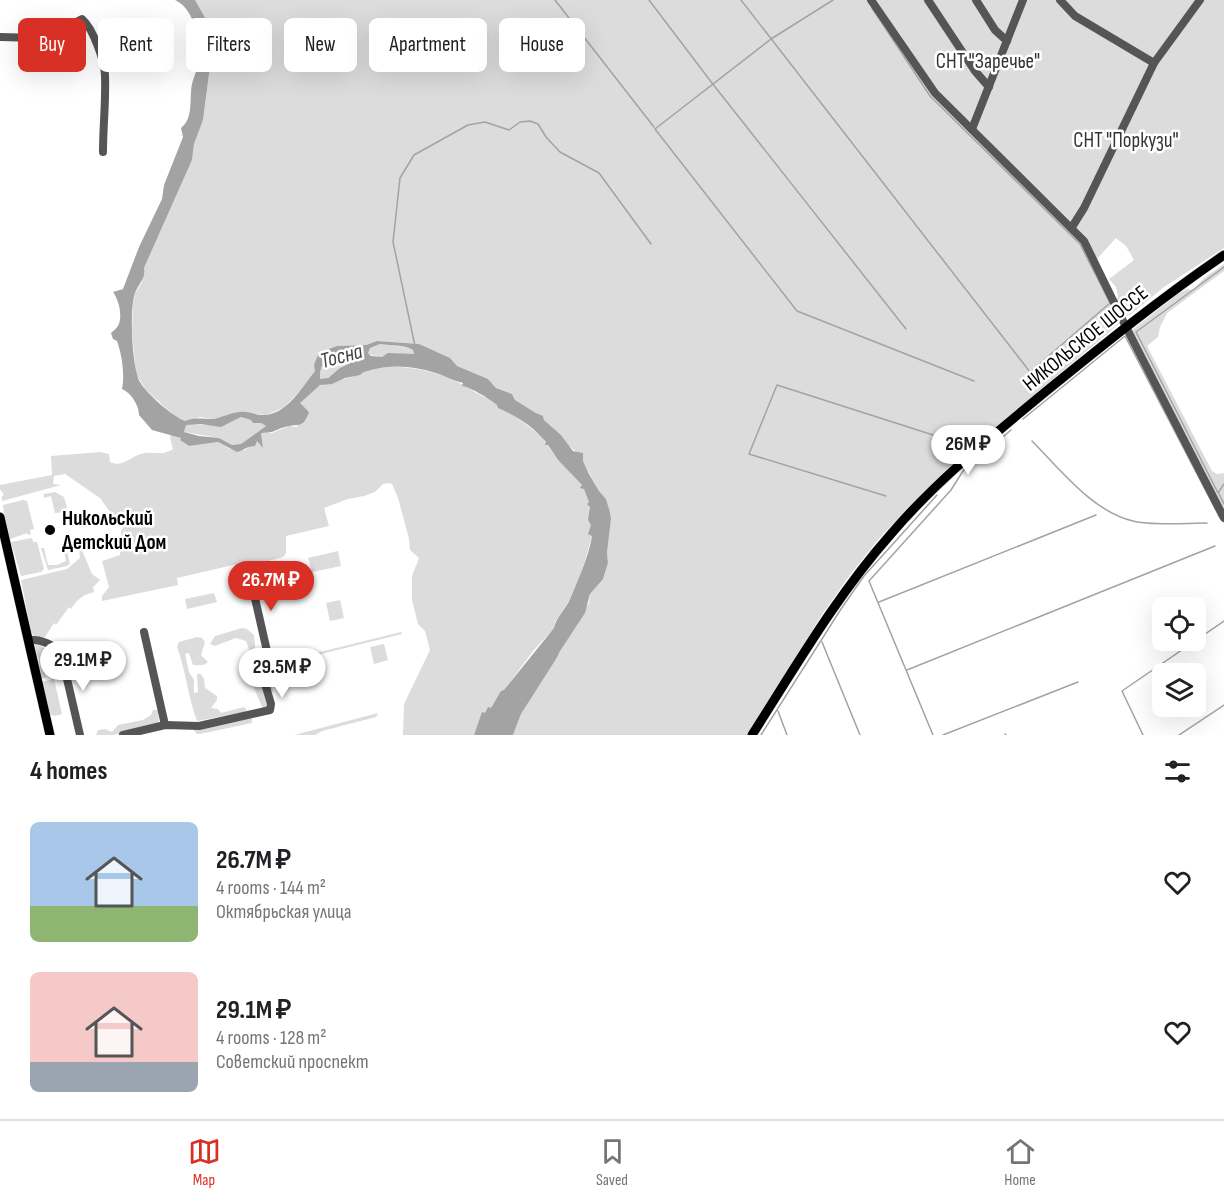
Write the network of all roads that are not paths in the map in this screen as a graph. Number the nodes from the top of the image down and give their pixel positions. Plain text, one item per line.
1 (928, 0) edge
2 (976, 0) edge
3 (1023, 0) edge
4 (1060, 0) edge
5 (1200, 0) edge
6 (873, 1) edge
7 (0, 37) edge
8 (1007, 41) junction
9 (1154, 63) junction
10 (989, 87) junction
11 (972, 129) junction
12 (102, 152) dead end
13 (1072, 227) junction
14 (1224, 255) edge
15 (1126, 327) junction
16 (0, 517) edge
17 (1224, 518) edge
18 (243, 579) dead end
19 (144, 632) dead end
20 (27, 640) junction
21 (165, 725) junction
22 (50, 735) edge
23 (80, 735) edge
24 (123, 735) edge
25 (753, 735) edge

1 - 10 street
2 - 8 street
3 - 8 street
4 - 9 street
5 - 9 street
6 - 11 street
7 - 12 street
8 - 10 street
9 - 13 street
10 - 11 street
11 - 13 street
13 - 15 street
14 - 15 main road, НИКОЛЬСКОЕ ШОССЕ
15 - 17 street
15 - 25 main road, НИКОЛЬСКОЕ ШОССЕ
16 - 20 main road
18 - 21 street
19 - 21 street
20 - 22 main road
20 - 23 street
21 - 24 street

